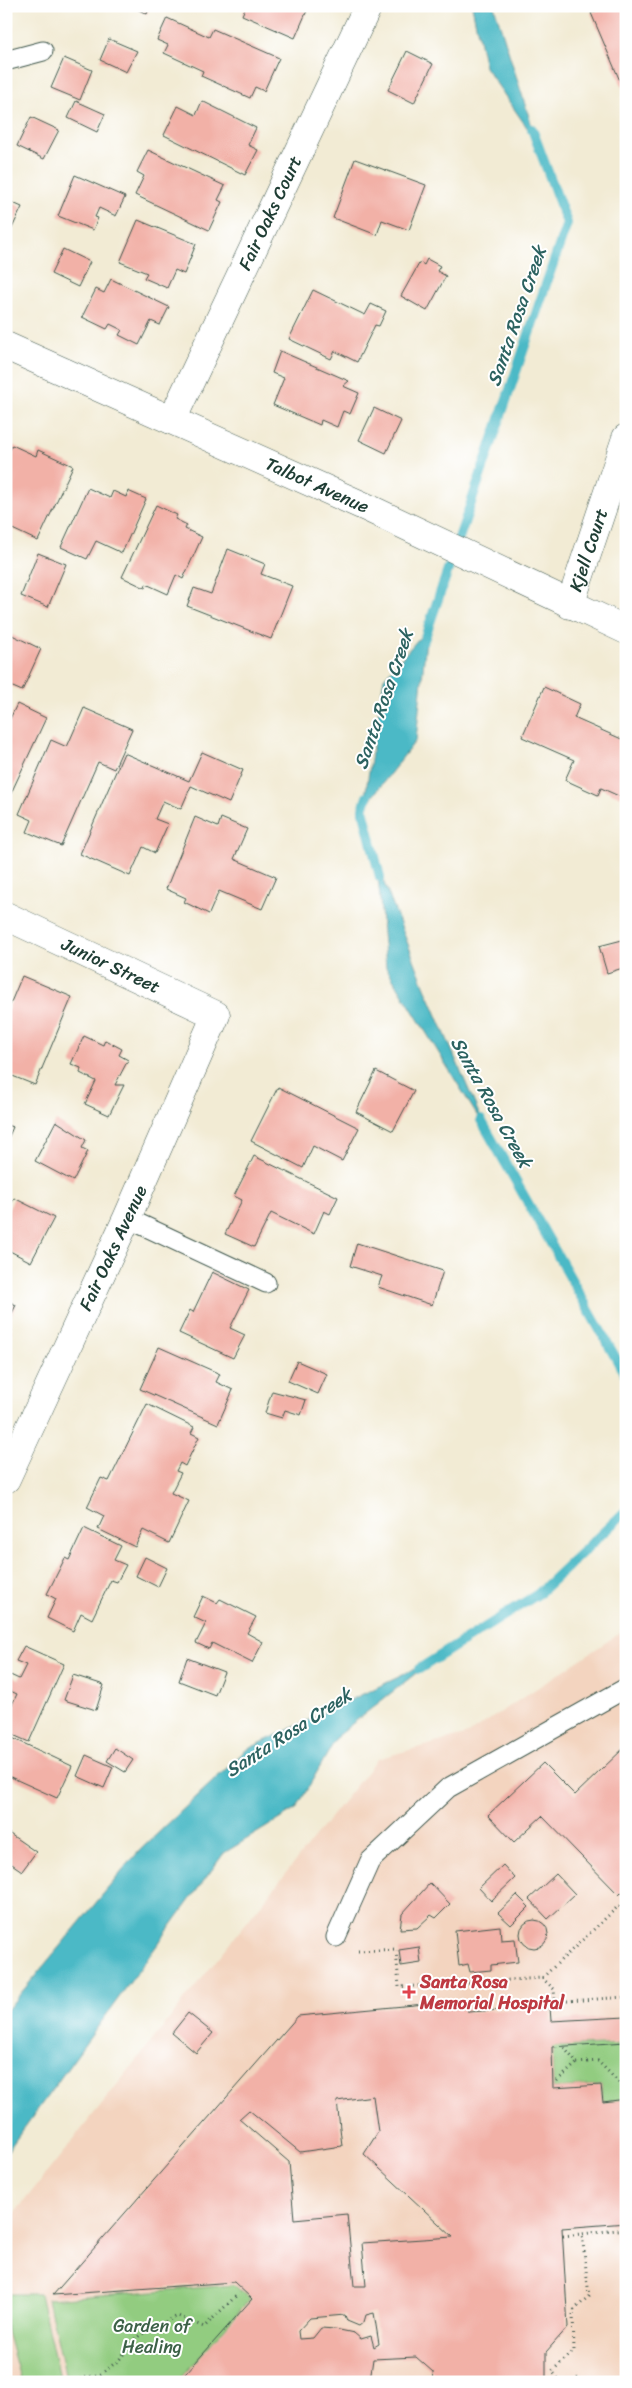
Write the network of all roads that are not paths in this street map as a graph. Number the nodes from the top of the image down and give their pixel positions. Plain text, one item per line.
1 (368, 6) edge
2 (43, 51) dead end
3 (7, 62) edge
4 (6, 346) edge
5 (172, 420) junction
6 (626, 438) edge
7 (559, 599) junction
8 (626, 630) edge
9 (6, 916) edge
10 (216, 1015) joint
11 (127, 1218) junction
12 (266, 1283) dead end
13 (8, 1469) edge
14 (626, 1688) edge
15 (336, 1937) road end

1 - 5 street, Fair Oaks Court
2 - 3 lane
4 - 5 street, Talbot Avenue
5 - 7 street, Talbot Avenue
6 - 7 street, Kjell Court
7 - 8 street, Talbot Avenue
9 - 10 street, Junior Street
10 - 11 street, Fair Oaks Avenue
11 - 12 lane
11 - 13 street, Fair Oaks Avenue
14 - 15 lane

